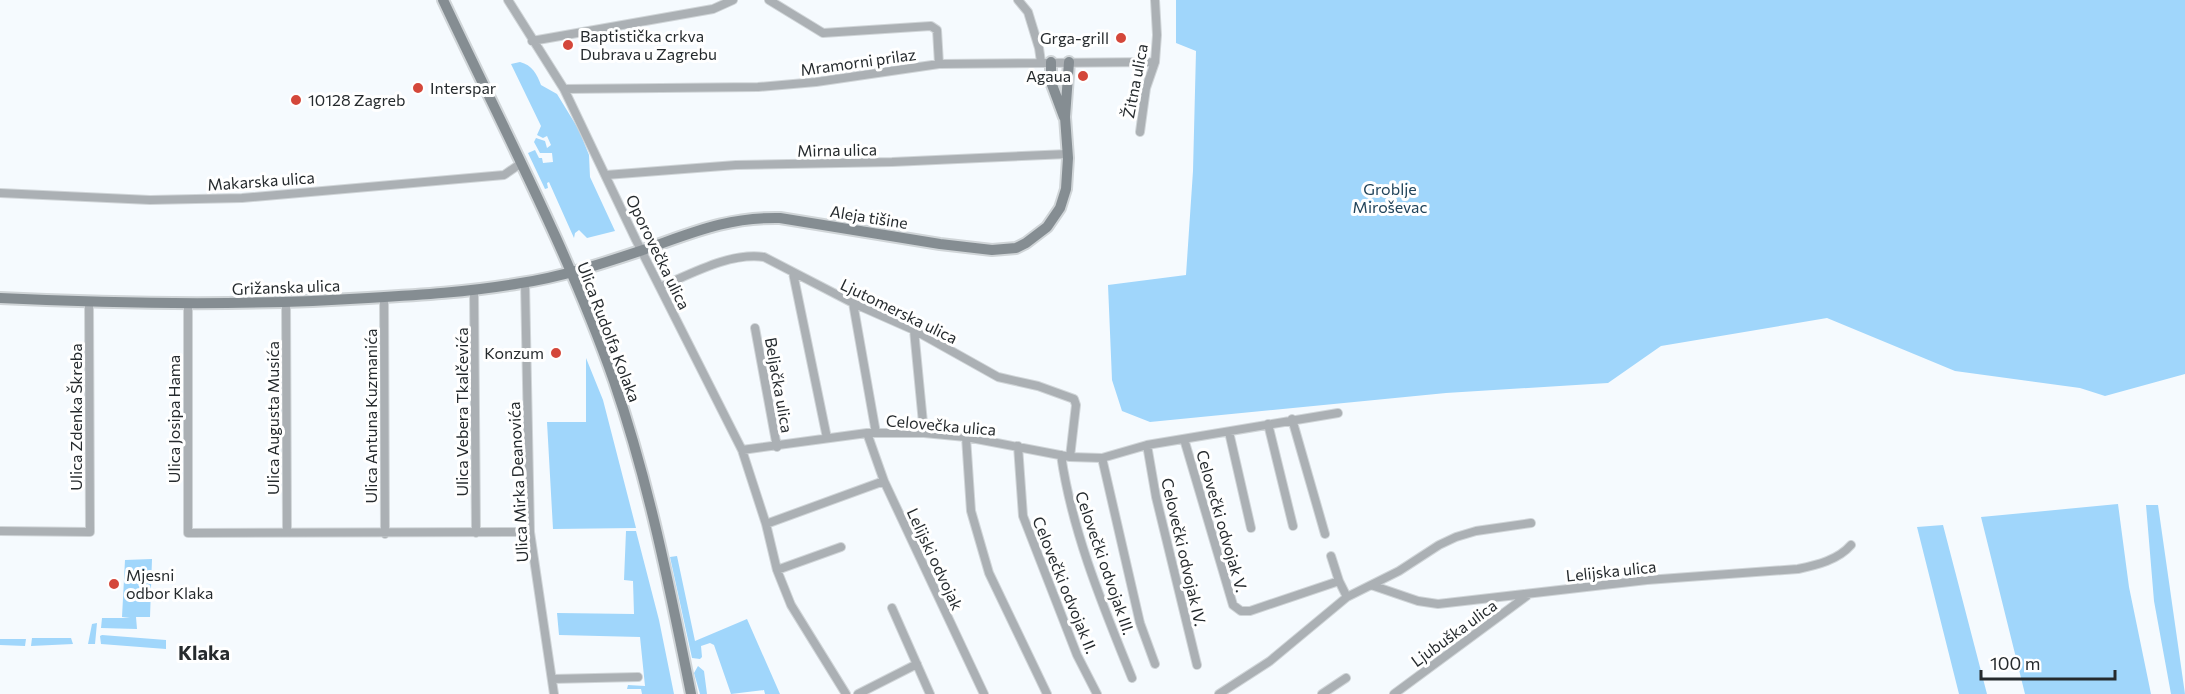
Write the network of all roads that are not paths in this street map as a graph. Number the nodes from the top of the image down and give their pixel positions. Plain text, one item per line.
1 (443, 0) edge
2 (508, 0) edge
3 (733, 0) edge
4 (769, 0) edge
5 (1018, 0) edge
6 (1155, 0) edge
7 (532, 41) junction
8 (1046, 62) junction
9 (1069, 62) junction
10 (1155, 62) junction
11 (939, 64) junction
12 (564, 89) junction
13 (1065, 117) junction
14 (1140, 132) dead end
15 (1068, 154) junction
16 (520, 164) junction
17 (606, 175) junction
18 (0, 193) edge
19 (642, 250) junction
20 (571, 271) junction
21 (793, 273) junction
22 (525, 283) junction
23 (660, 287) junction
24 (474, 291) junction
25 (384, 297) junction
26 (0, 298) edge
27 (89, 302) junction
28 (286, 303) junction
29 (853, 303) junction
30 (188, 304) junction
31 (755, 328) dead end
32 (914, 330) junction
33 (1338, 413) dead end
34 (1292, 419) junction
35 (1268, 424) junction
36 (1229, 432) junction
37 (872, 433) junction
38 (924, 434) junction
39 (966, 437) junction
40 (827, 438) junction
41 (1184, 439) junction
42 (1147, 445) junction
43 (1018, 446) junction
44 (777, 447) junction
45 (741, 450) junction
46 (1060, 455) junction
47 (1070, 457) junction
48 (1102, 458) junction
49 (884, 481) junction
50 (1532, 523) dead end
51 (766, 524) junction
52 (1293, 526) dead end
53 (1251, 528) dead end
54 (0, 531) edge
55 (287, 532) junction
56 (530, 532) junction
57 (476, 533) junction
58 (385, 534) junction
59 (1325, 534) dead end
60 (1851, 544) dead end
61 (841, 547) dead end
62 (1331, 556) dead end
63 (777, 570) junction
64 (1339, 581) junction
65 (1371, 585) junction
66 (1529, 594) junction
67 (1347, 597) junction
68 (892, 608) dead end
69 (917, 664) junction
70 (1155, 664) dead end
71 (1197, 665) dead end
72 (638, 677) dead end
73 (1132, 678) dead end
74 (1346, 678) dead end
75 (552, 679) junction
76 (554, 694) edge
77 (691, 694) edge
78 (846, 694) edge
79 (858, 694) edge
80 (930, 694) edge
81 (984, 694) edge
82 (1047, 694) edge
83 (1097, 694) edge
84 (1219, 694) edge
85 (1322, 694) edge
86 (1394, 694) edge

1 - 16 street, Ulica Rudolfa Kolaka
2 - 7 street, Oporovečka ulica
3 - 7 street
4 - 11 street
5 - 8 street
6 - 10 street, Žitna ulica
7 - 12 street, Oporovečka ulica
8 - 9 street, Mramorni prilaz
8 - 11 street, Mramorni prilaz
8 - 13 street, Aleja tišine
9 - 10 street, Mramorni prilaz
9 - 13 street, Aleja tišine
10 - 14 street, Žitna ulica
11 - 12 street, Mramorni prilaz
12 - 17 street, Oporovečka ulica
13 - 15 street, Aleja tišine
15 - 17 street, Mirna ulica
15 - 19 street, Aleja tišine
16 - 18 street, Makarska ulica
16 - 20 street, Ulica Rudolfa Kolaka
17 - 19 street, Oporovečka ulica
19 - 20 street, Aleja tišine
19 - 23 street, Oporovečka ulica
20 - 22 street, Grižanska ulica
20 - 77 street, Ulica Rudolfa Kolaka
21 - 23 street, Ljutomerska ulica
21 - 29 street, Ljutomerska ulica
21 - 40 street
22 - 24 street, Grižanska ulica
22 - 56 street, Ulica Mirka Deanovića
23 - 45 street, Oporovečka ulica
24 - 25 street, Grižanska ulica
24 - 57 street, Ulica Vebera Tkalčevića
25 - 28 street, Grižanska ulica
25 - 58 street, Ulica Antuna Kuzmanića
26 - 27 street, Grižanska ulica
27 - 30 street, Grižanska ulica
27 - 54 street, Ulica Zdenka Škreba
28 - 30 street, Grižanska ulica
28 - 55 street, Ulica Augusta Musića
29 - 32 street, Ljutomerska ulica
29 - 37 street, Lelijski odvojak
30 - 55 street, Ulica Josipa Hama
31 - 44 street, Beljačka ulica
32 - 38 street
32 - 47 street, Ljutomerska ulica
33 - 34 street, Celovečka ulica
34 - 35 street, Celovečka ulica
34 - 59 street
35 - 36 street, Celovečka ulica
35 - 52 street
36 - 41 street, Celovečka ulica
36 - 53 street
37 - 38 street, Celovečka ulica
37 - 40 street, Celovečka ulica
37 - 49 street, Lelijski odvojak
38 - 39 street, Celovečka ulica
39 - 43 street, Celovečka ulica
39 - 82 street
40 - 44 street, Celovečka ulica
41 - 42 street, Celovečka ulica
41 - 64 street, Celovečki odvojak V.
42 - 48 street, Celovečka ulica
42 - 71 street, Celovečki odvojak IV.
43 - 46 street, Celovečka ulica
43 - 83 street, Celovečki odvojak II.
44 - 45 street, Celovečka ulica
45 - 51 street, Oporovečka ulica
46 - 47 street, Celovečka ulica
46 - 73 street, Celovečki odvojak III.
47 - 48 street, Celovečka ulica
48 - 70 street
49 - 51 street
49 - 81 street, Lelijski odvojak
50 - 65 street
51 - 63 street, Oporovečka ulica
55 - 58 street
56 - 57 street
56 - 75 street, Ulica Mirka Deanovića
57 - 58 street
60 - 66 street, Lelijska ulica
61 - 63 street
62 - 64 street
63 - 78 street, Oporovečka ulica
64 - 67 street
65 - 66 street, Lelijska ulica
65 - 67 street
66 - 86 street, Ljubuška ulica
67 - 84 street
68 - 69 street
69 - 79 street
69 - 80 street
72 - 75 street
74 - 85 street
75 - 76 street, Ulica Mirka Deanovića

